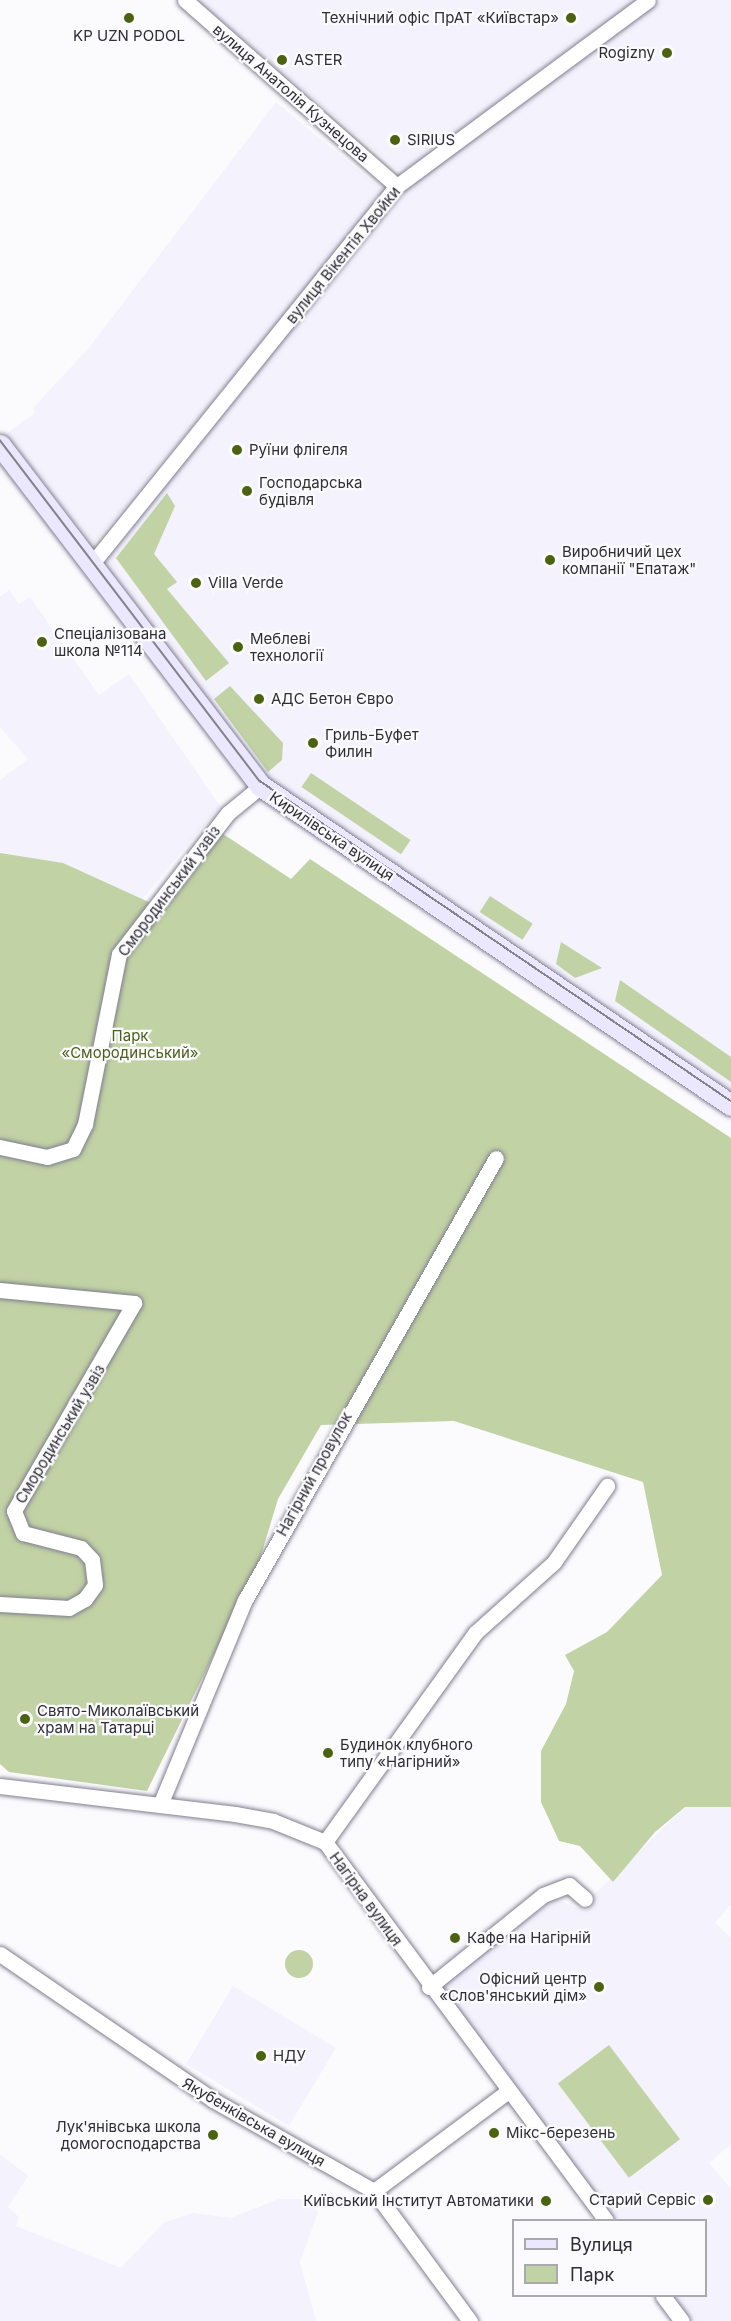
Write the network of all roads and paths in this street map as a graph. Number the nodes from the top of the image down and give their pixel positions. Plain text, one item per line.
1 (185, 0) edge
2 (648, 0) edge
3 (397, 186) junction
4 (0, 445) edge
5 (90, 566) junction
6 (261, 786) junction
7 (731, 1105) edge
8 (0, 1147) edge
9 (496, 1158) dead end
10 (0, 1290) edge
11 (607, 1486) dead end
12 (0, 1604) edge
13 (0, 1786) edge
14 (160, 1805) junction
15 (325, 1842) junction
16 (585, 1899) dead end
17 (0, 1954) edge
18 (429, 1987) junction
19 (508, 2091) junction
20 (374, 2191) junction
21 (605, 2219) edge
22 (664, 2297) edge
23 (470, 2321) edge
24 (682, 2321) edge

1 - 3 street, вулиця Анатолія Кузнецова
2 - 3 street, вулиця Вікентія Хвойки
3 - 5 street, вулиця Вікентія Хвойки
4 - 5 main road, Кирилівська вулиця
5 - 6 main road, Кирилівська вулиця
6 - 7 main road, Кирилівська вулиця
6 - 8 street, Смородинський узвіз
9 - 14 street, Нагірний провулок
10 - 12 street, Смородинський узвіз
11 - 15 street
13 - 14 street, Нагірна вулиця
14 - 15 street, Нагірна вулиця
15 - 18 street, Нагірна вулиця
16 - 18 street
17 - 20 street, Якубенківська вулиця
18 - 19 street, Нагірна вулиця
19 - 20 street
19 - 21 street, Нагірна вулиця
20 - 23 street
22 - 24 street

